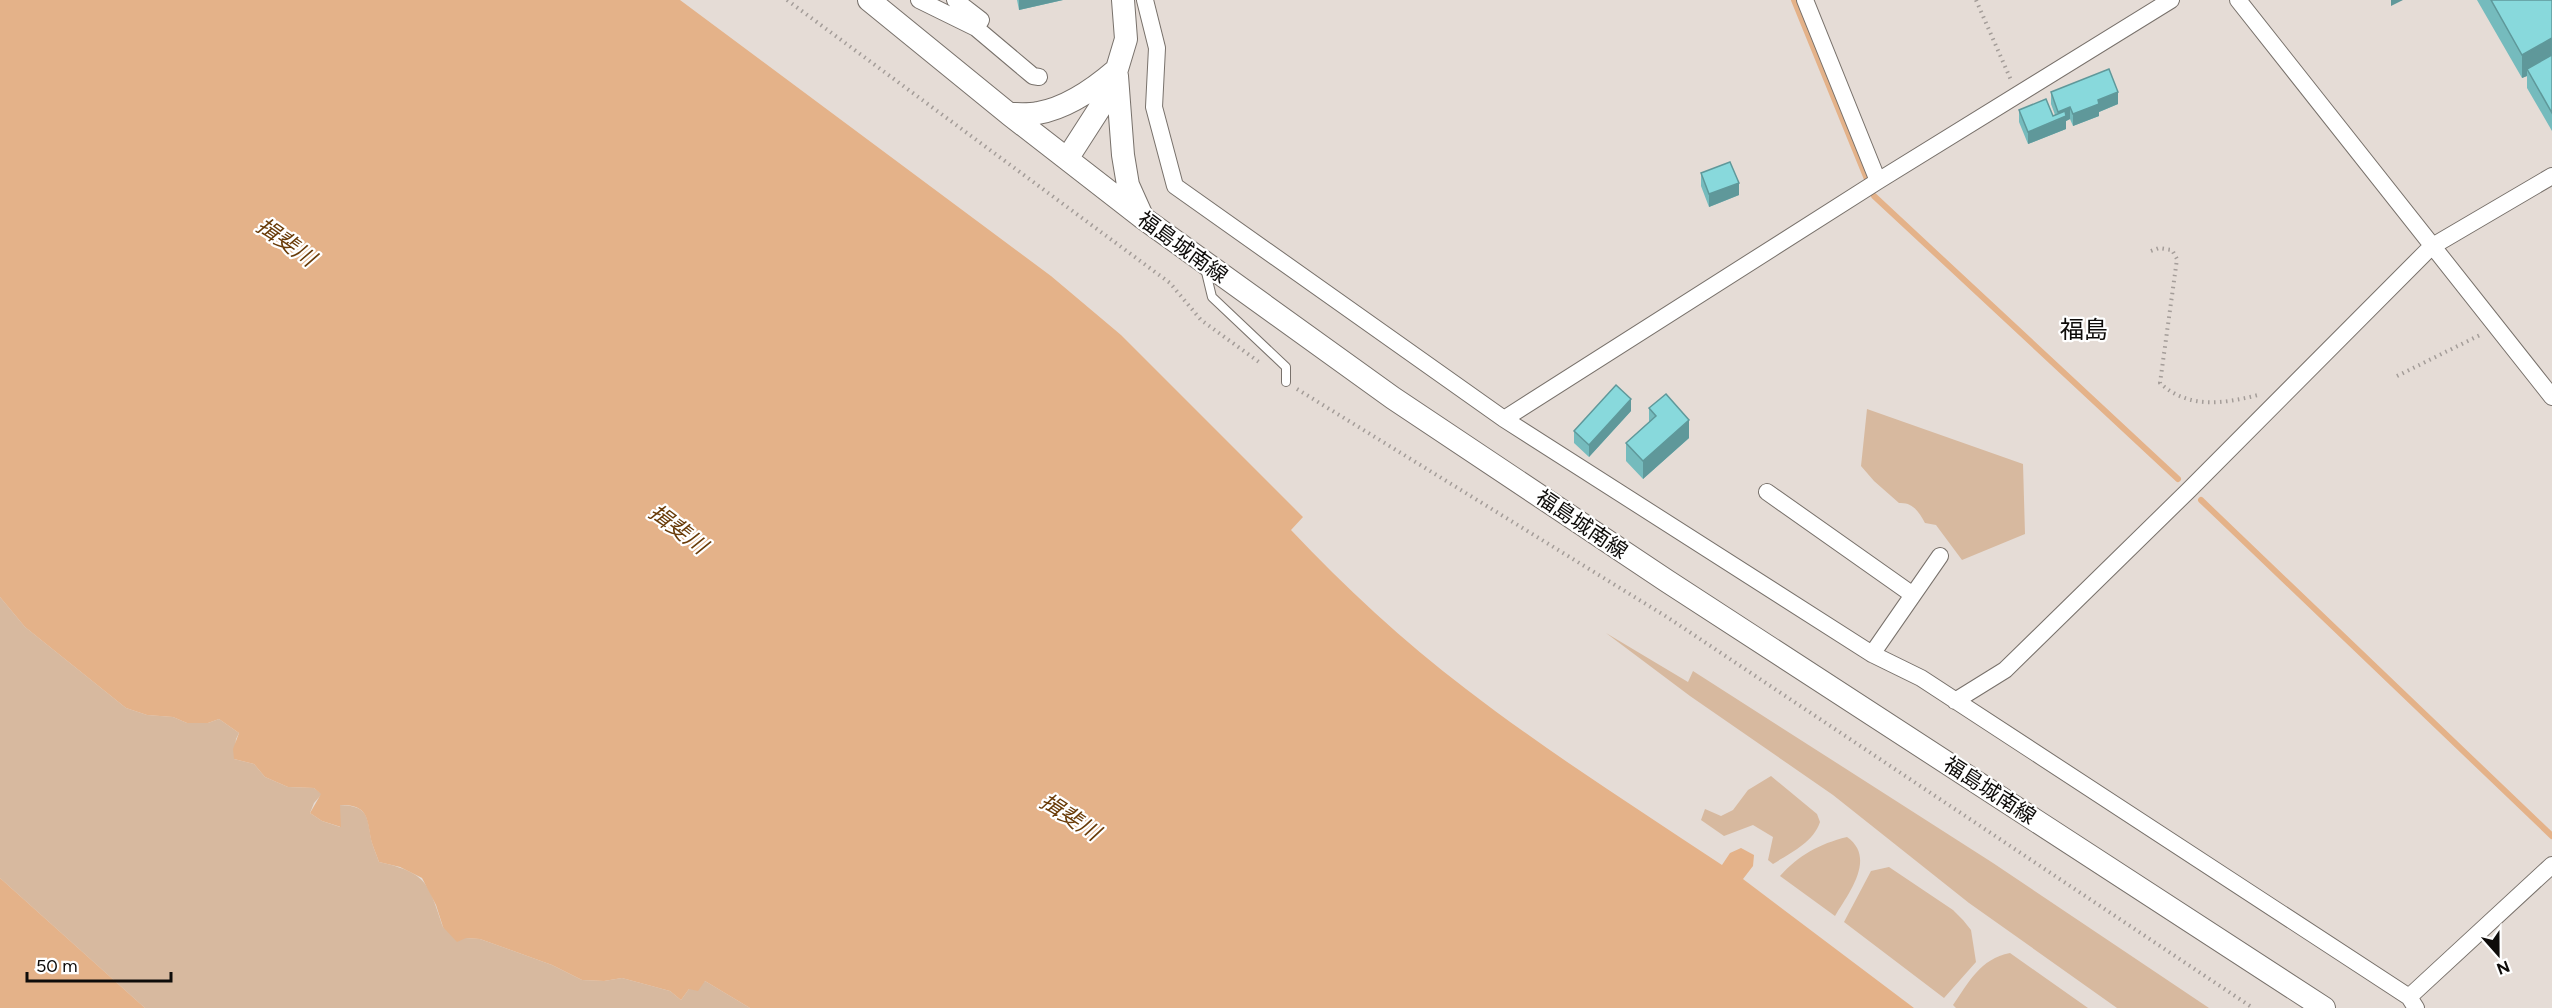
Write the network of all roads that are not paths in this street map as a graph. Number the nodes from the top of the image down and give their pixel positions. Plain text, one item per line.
1 (869, 0) edge
2 (919, 0) edge
3 (955, 0) edge
4 (1123, 0) edge
5 (1145, 0) edge
6 (1805, 0) edge
7 (2171, 0) edge
8 (2238, 0) edge
9 (976, 28) junction
10 (1117, 69) junction
11 (1039, 77) dead end
12 (1009, 114) junction
13 (1067, 159) junction
14 (2552, 176) edge
15 (1878, 181) junction
16 (1143, 218) junction
17 (2431, 247) junction
18 (1203, 261) junction
19 (1286, 382) road end
20 (2552, 397) edge
21 (1504, 419) junction
22 (1767, 492) dead end
23 (1940, 556) dead end
24 (1913, 595) junction
25 (1872, 654) junction
26 (1955, 701) junction
27 (2552, 865) edge
28 (2413, 1003) edge
29 (2324, 1008) edge

1 - 12 main road, 福島城南線
2 - 9 street
3 - 9 street
4 - 10 main road
5 - 21 street
6 - 15 street
7 - 15 street
8 - 17 street
9 - 11 street
10 - 12 main road
10 - 13 main road
10 - 16 main road
12 - 13 main road, 福島城南線
13 - 16 main road, 福島城南線
14 - 17 street
15 - 21 street
16 - 18 main road, 福島城南線
17 - 20 street
17 - 26 street
18 - 19 lane
18 - 29 main road, 福島城南線
21 - 25 street
22 - 24 street
23 - 24 street
24 - 25 street
25 - 26 street
26 - 28 street
27 - 28 street

